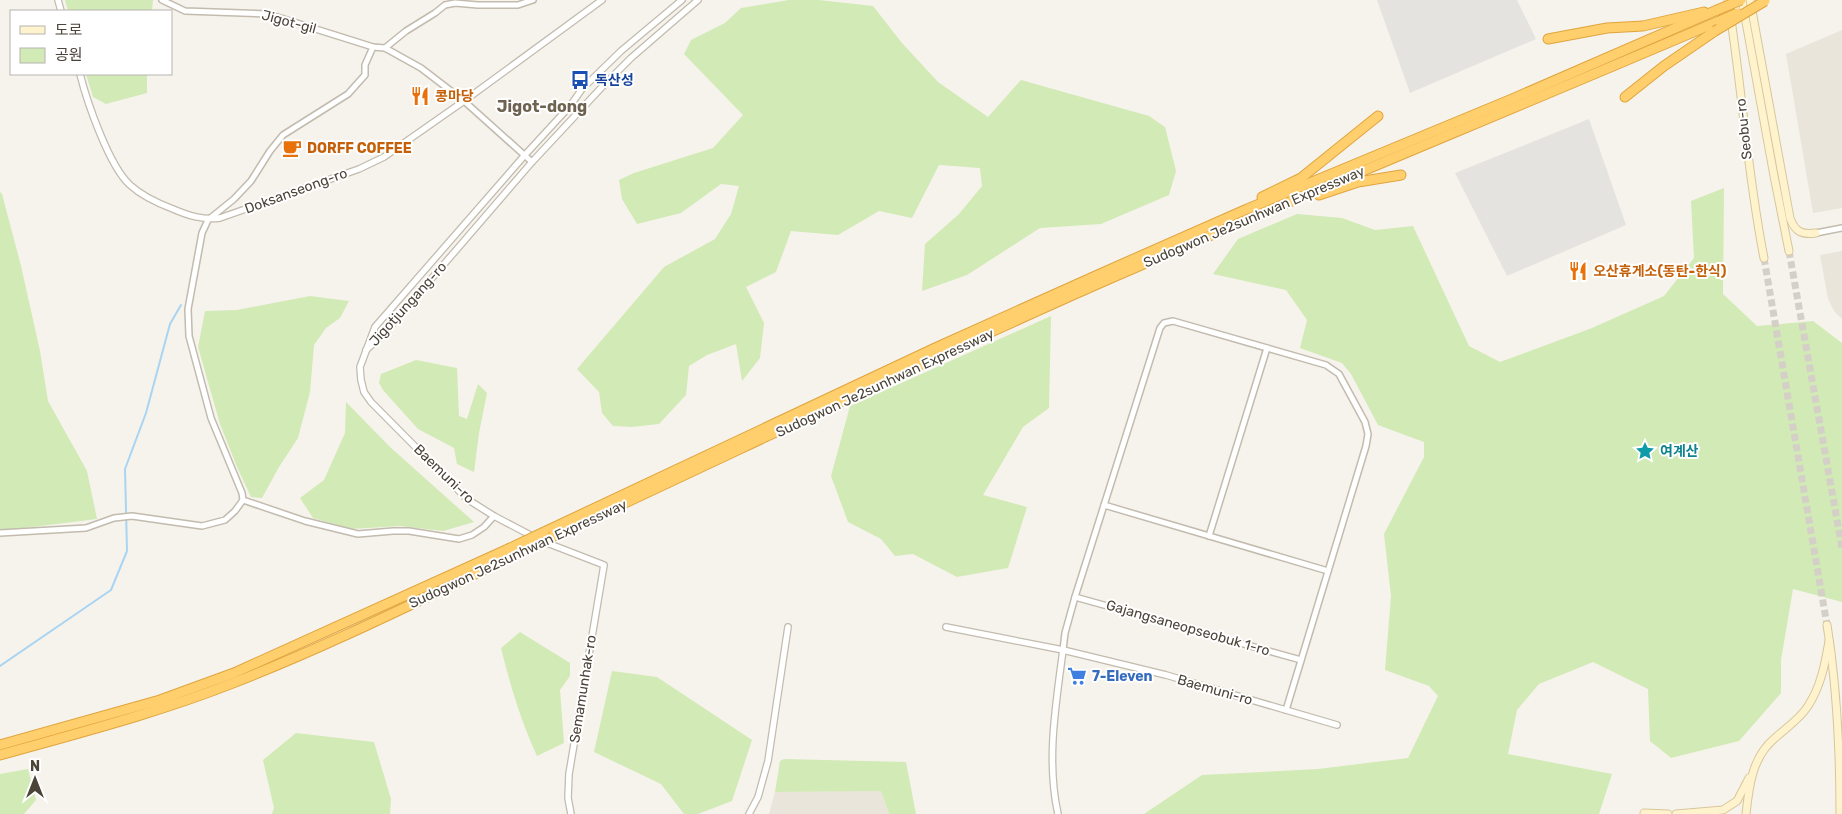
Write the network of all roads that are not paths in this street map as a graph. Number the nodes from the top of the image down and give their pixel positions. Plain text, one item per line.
1 (162, 0) edge
2 (533, 0) edge
3 (602, 0) edge
4 (682, 0) edge
5 (698, 0) edge
6 (1728, 0) edge
7 (1742, 0) edge
8 (1750, 0) edge
9 (1766, 0) edge
10 (1717, 10) junction
11 (1548, 39) dead end
12 (372, 47) junction
13 (385, 48) junction
14 (80, 75) edge
15 (1625, 98) dead end
16 (464, 101) junction
17 (1378, 116) dead end
18 (524, 156) junction
19 (532, 162) junction
20 (1401, 175) dead end
21 (208, 220) junction
22 (1842, 228) edge
23 (1816, 233) joint
24 (1177, 240) junction
25 (1186, 246) junction
26 (1789, 251) tunnel mouth
27 (1764, 258) tunnel mouth
28 (1267, 348) junction
29 (365, 352) junction
30 (244, 500) junction
31 (1104, 505) junction
32 (494, 516) junction
33 (0, 533) edge
34 (548, 535) junction
35 (1208, 536) junction
36 (604, 564) joint
37 (1328, 572) junction
38 (1075, 597) junction
39 (1827, 625) tunnel mouth
40 (788, 627) dead end
41 (946, 627) dead end
42 (1829, 641) junction
43 (1063, 650) junction
44 (1301, 660) junction
45 (161, 704) junction
46 (1286, 710) junction
47 (1337, 725) dead end
48 (0, 745) edge
49 (0, 754) edge
50 (1753, 768) junction
51 (570, 814) edge
52 (749, 814) edge
53 (1058, 814) edge
54 (1646, 814) edge
55 (1668, 814) edge
56 (1676, 814) edge
57 (1746, 814) edge
58 (1840, 814) edge

1 - 12 street, Jigot-gil
2 - 13 street
3 - 16 street, Doksanseong-ro
4 - 18 street, Jigotjungang-ro
5 - 19 street, Jigotjungang-ro
6 - 27 main road, Seobu-ro
7 - 10 highway, Sudogwon Je2sunhwan Expressway, bridge
7 - 26 main road, Seobu-ro
8 - 23 main road
9 - 15 highway, bridge
9 - 25 highway, Sudogwon Je2sunhwan Expressway, bridge
10 - 11 highway
10 - 24 highway, Sudogwon Je2sunhwan Expressway
12 - 13 street, Jigot-gil
12 - 21 street, Doksanseong-ro
13 - 16 street, Jigot-gil
14 - 21 street, Doksanseong-ro
16 - 18 street, Jigot-gil
16 - 21 street, Doksanseong-ro
17 - 24 highway
18 - 19 street, Jigot-gil
18 - 29 street, Jigotjungang-ro
19 - 29 street, Jigotjungang-ro
20 - 25 highway
21 - 30 street
22 - 23 street
24 - 34 highway, Sudogwon Je2sunhwan Expressway
25 - 34 highway, Sudogwon Je2sunhwan Expressway
28 - 31 street
28 - 35 street
28 - 37 street
29 - 32 street, Baemuni-ro
30 - 32 street
30 - 33 street
31 - 35 street
31 - 38 street
32 - 36 street, Baemuni-ro
34 - 45 highway, Sudogwon Je2sunhwan Expressway, bridge
35 - 37 street
36 - 51 street, Semamunhak-ro
37 - 44 street
38 - 43 street
38 - 44 street, Gajangsaneopseobuk 1-ro
39 - 42 main road
40 - 52 street
41 - 43 street, Baemuni-ro
42 - 50 main road
42 - 58 main road
43 - 46 street, Baemuni-ro
43 - 53 street
44 - 46 street
45 - 48 highway, Sudogwon Je2sunhwan Expressway
45 - 49 highway, Sudogwon Je2sunhwan Expressway
46 - 47 street, Baemuni-ro
50 - 56 main road
50 - 57 main road
54 - 55 main road

